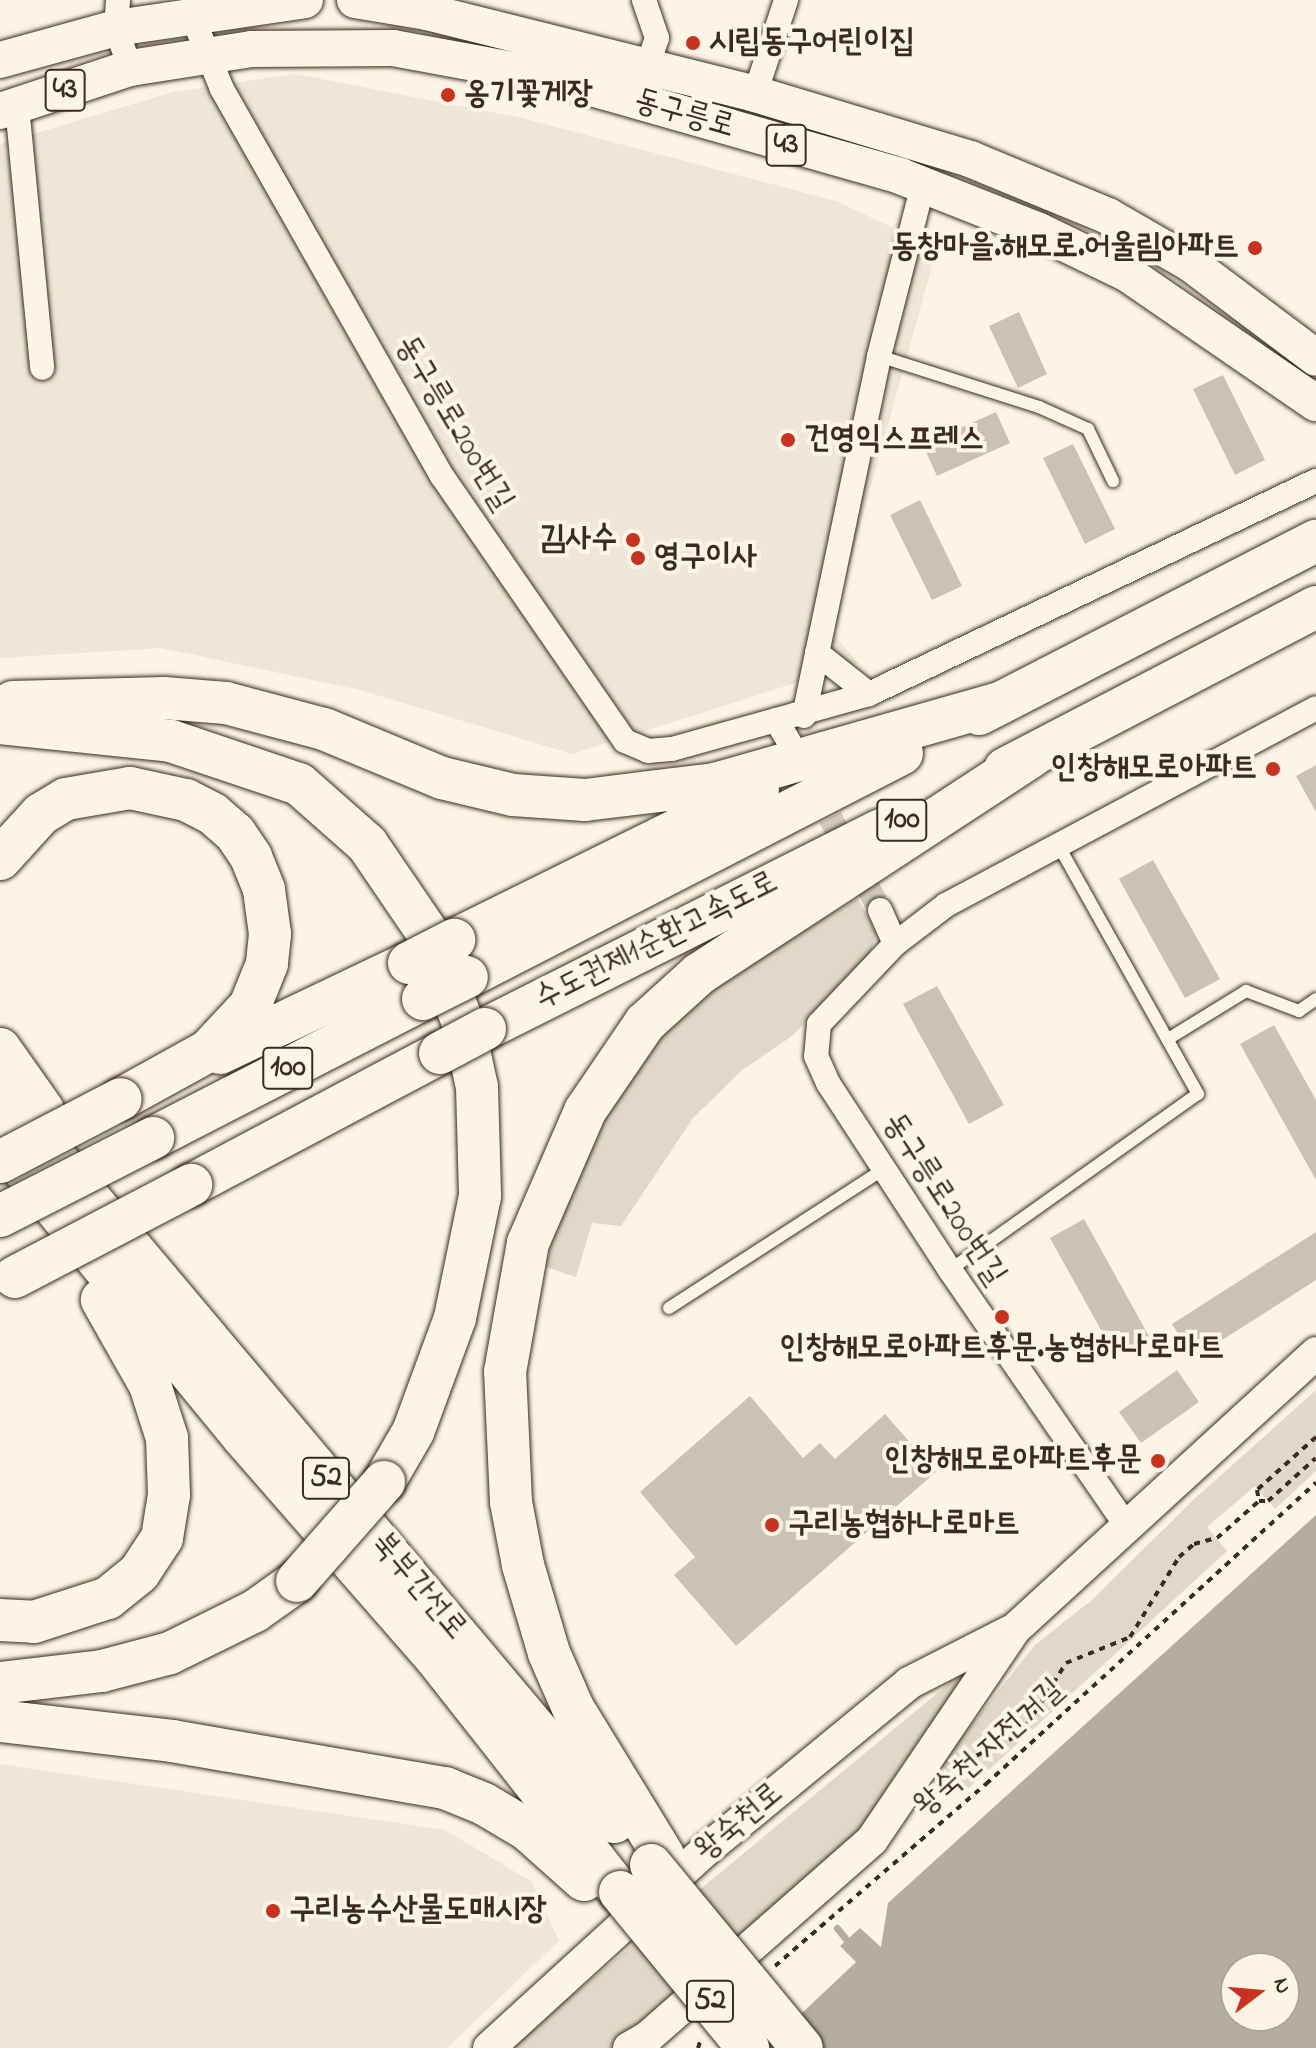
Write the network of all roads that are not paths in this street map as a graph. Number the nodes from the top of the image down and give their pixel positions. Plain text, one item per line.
1 (305, 0) edge
2 (355, 0) edge
3 (644, 0) edge
4 (786, 0) edge
5 (172, 10) edge
6 (117, 14) edge
7 (204, 53) junction
8 (0, 60) edge
9 (647, 67) junction
10 (130, 68) junction
11 (755, 94) junction
12 (9, 109) edge
13 (923, 185) junction
14 (879, 356) junction
15 (1316, 358) edge
16 (42, 368) dead end
17 (1316, 403) edge
18 (1113, 481) dead end
19 (1316, 481) edge
20 (1316, 541) edge
21 (1316, 607) edge
22 (817, 653) junction
23 (869, 694) junction
24 (1002, 702) junction
25 (0, 703) edge
26 (1316, 708) edge
27 (804, 716) junction
28 (776, 720) junction
29 (0, 723) edge
30 (789, 742) dead end
31 (831, 754) junction
32 (1030, 757) junction
33 (1058, 845) junction
34 (0, 859) edge
35 (880, 910) tunnel mouth
36 (895, 944) junction
37 (460, 959) junction
38 (416, 981) junction
39 (1316, 999) edge
40 (1168, 1039) junction
41 (0, 1049) edge
42 (0, 1092) edge
43 (121, 1099) junction
44 (0, 1141) edge
45 (0, 1162) edge
46 (884, 1169) junction
47 (0, 1178) edge
48 (0, 1216) edge
49 (950, 1270) junction
50 (5, 1282) edge
51 (102, 1300) junction
52 (176, 1301) junction
53 (669, 1308) dead end
54 (1316, 1353) edge
55 (244, 1438) junction
56 (1125, 1524) junction
57 (0, 1620) edge
58 (1014, 1630) junction
59 (0, 1683) edge
60 (0, 1721) edge
61 (657, 1860) junction
62 (613, 1898) junction
63 (489, 2048) edge
64 (629, 2048) edge
65 (748, 2048) edge
66 (802, 2048) edge

1 - 5 main road, 43
2 - 9 main road, 동구릉로 / 43
3 - 9 street
4 - 11 street
5 - 6 main road, 43
5 - 7 street, 동구릉로200번길
6 - 8 main road, 43
6 - 10 street
7 - 10 main road, 동구릉로 / 43
7 - 13 main road, 동구릉로 / 43
7 - 28 street, 동구릉로200번길
9 - 11 main road, 동구릉로 / 43
10 - 12 main road, 동구릉로 / 43
11 - 15 main road, 동구릉로 / 43
12 - 16 street
13 - 14 street
13 - 17 main road, 동구릉로 / 43
14 - 18 lane
14 - 22 street
19 - 23 street, 동구릉로200번길
20 - 24 highway, 수도권제1순환고속도로 / 100
21 - 32 highway, 수도권제1순환고속도로 / 100
22 - 23 street
22 - 27 street
23 - 27 street, 동구릉로200번길
24 - 31 highway
24 - 37 highway, 수도권제1순환고속도로 / 100
25 - 31 highway
26 - 33 street, 동구릉로200번길
27 - 28 street, 동구릉로200번길
28 - 30 street
29 - 59 highway, bridge
31 - 37 highway
32 - 50 highway, 수도권제1순환고속도로 / 100, bridge
32 - 61 highway
33 - 36 street, 동구릉로200번길
33 - 40 lane
34 - 43 highway
35 - 36 street
36 - 46 street, 동구릉로200번길
37 - 38 highway, 수도권제1순환고속도로 / 100, bridge
38 - 43 highway
38 - 48 highway, 수도권제1순환고속도로 / 100, bridge
39 - 40 lane
40 - 49 lane
41 - 52 highway
42 - 52 highway, 북부간선로 / 52
43 - 45 highway, bridge
44 - 55 highway, 북부간선로 / 52
46 - 49 street, 동구릉로200번길
46 - 53 lane
47 - 51 highway
49 - 56 street, 동구릉로200번길
51 - 55 highway
51 - 57 highway
52 - 61 highway, 북부간선로 / 52
54 - 56 street, 왕숙천로
55 - 62 highway, 북부간선로 / 52
56 - 58 street, 왕숙천로
58 - 63 street, 왕숙천로
58 - 64 street, 왕숙천로
60 - 62 highway
61 - 66 highway, 52, bridge
62 - 65 highway, 북부간선로 / 52, bridge

